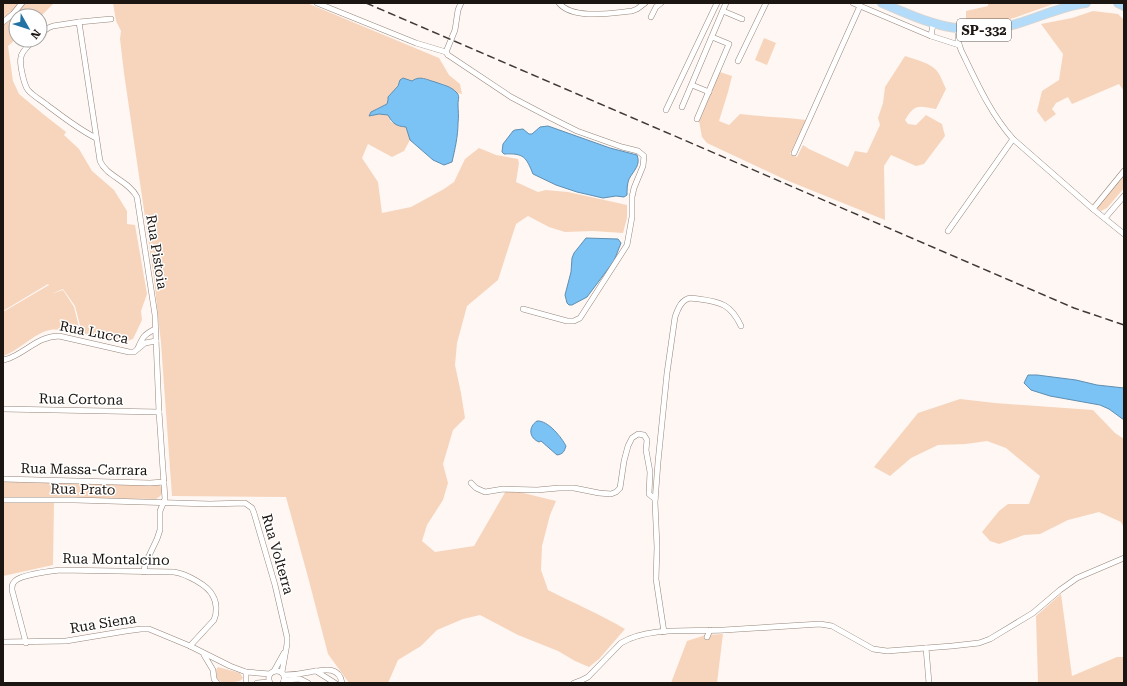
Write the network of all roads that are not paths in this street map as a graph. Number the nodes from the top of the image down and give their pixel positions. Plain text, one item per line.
1 (22, 3) edge
2 (317, 3) edge
3 (461, 3) edge
4 (559, 3) edge
5 (645, 3) edge
6 (661, 3) edge
7 (717, 3) edge
8 (726, 3) edge
9 (766, 3) edge
10 (853, 3) edge
11 (882, 3) edge
12 (1086, 3) edge
13 (1118, 3) edge
14 (860, 6) junction
15 (1124, 6) edge
16 (723, 11) junction
17 (651, 17) dead end
18 (742, 19) dead end
19 (111, 20) dead end
20 (3, 22) edge
21 (79, 22) junction
22 (933, 24) junction
23 (48, 28) edge
24 (958, 29) junction
25 (931, 36) junction
26 (712, 37) junction
27 (959, 44) junction
28 (27, 48) edge
29 (446, 52) junction
30 (738, 61) dead end
31 (692, 85) junction
32 (708, 92) junction
33 (682, 108) dead end
34 (666, 110) dead end
35 (697, 119) dead end
36 (96, 138) junction
37 (1013, 139) junction
38 (794, 154) dead end
39 (1124, 171) edge
40 (1124, 196) edge
41 (1093, 208) junction
42 (1105, 218) junction
43 (948, 231) dead end
44 (1124, 234) edge
45 (523, 309) dead end
46 (741, 326) dead end
47 (155, 330) junction
48 (156, 341) junction
49 (138, 349) junction
50 (3, 360) edge
51 (3, 410) edge
52 (159, 412) junction
53 (3, 479) edge
54 (164, 482) junction
55 (471, 484) dead end
56 (3, 500) edge
57 (655, 500) junction
58 (164, 503) junction
59 (1124, 558) edge
60 (144, 572) junction
61 (710, 630) junction
62 (664, 632) junction
63 (706, 637) dead end
64 (3, 642) edge
65 (26, 643) junction
66 (190, 646) junction
67 (926, 648) junction
68 (286, 649) junction
69 (203, 654) junction
70 (223, 663) junction
71 (213, 670) junction
72 (316, 671) junction
73 (246, 672) junction
74 (272, 672) junction
75 (283, 678) edge
76 (214, 682) edge
77 (270, 682) edge
78 (246, 683) edge
79 (257, 683) edge
80 (308, 683) edge
81 (314, 683) edge
82 (335, 683) edge
83 (342, 683) edge
84 (574, 683) edge
85 (929, 683) edge

1 - 20 street
2 - 29 street
3 - 29 street
4 - 5 street
6 - 17 street
7 - 34 street
8 - 16 street
9 - 30 street
10 - 14 street
11 - 22 main road, SP-332
12 - 24 main road, SP-332
13 - 15 main road
14 - 25 street
14 - 38 street
16 - 18 street
16 - 26 street
19 - 21 street
21 - 23 street
21 - 36 street, Rua Pistoia
22 - 24 main road, SP-332
22 - 25 street
24 - 27 street
25 - 27 street
26 - 31 street
26 - 32 street
27 - 37 street
28 - 36 street
29 - 45 street
31 - 32 street
31 - 33 street
32 - 35 street
36 - 47 street, Rua Pistoia
37 - 41 street
37 - 43 street
39 - 41 street
40 - 42 street
41 - 42 street
42 - 44 street
46 - 57 street
47 - 48 street, Rua Pistoia
47 - 49 street, Rua Lucca
48 - 49 street, Rua Lucca
48 - 52 street, Rua Pistoia
49 - 50 street, Rua Lucca
51 - 52 street, Rua Cortona
52 - 54 street, Rua Pistoia
53 - 54 street, Rua Massa-Carrara
54 - 58 street, Rua Pistoia
55 - 57 street
56 - 58 street, Rua Prato
57 - 62 street
58 - 60 street, Rua Pistoia
58 - 68 street, Rua Volterra
59 - 67 street
60 - 65 street, Rua Montalcino
60 - 66 street, Rua Montalcino
61 - 62 street
61 - 63 street
61 - 67 street
62 - 84 street
64 - 65 street, Rua Siena
65 - 66 street, Rua Siena
66 - 69 street, Rua Siena
67 - 85 street
68 - 74 street
68 - 75 street, Rua Volterra
69 - 70 street, Rua Siena
69 - 71 street
70 - 71 street
70 - 73 street, Rua Siena
71 - 76 street
72 - 75 street
72 - 82 street
72 - 83 street
73 - 74 street, Rua Siena
73 - 78 street
74 - 75 street, Rua Siena
74 - 77 street
75 - 80 street
77 - 79 street
80 - 81 street

